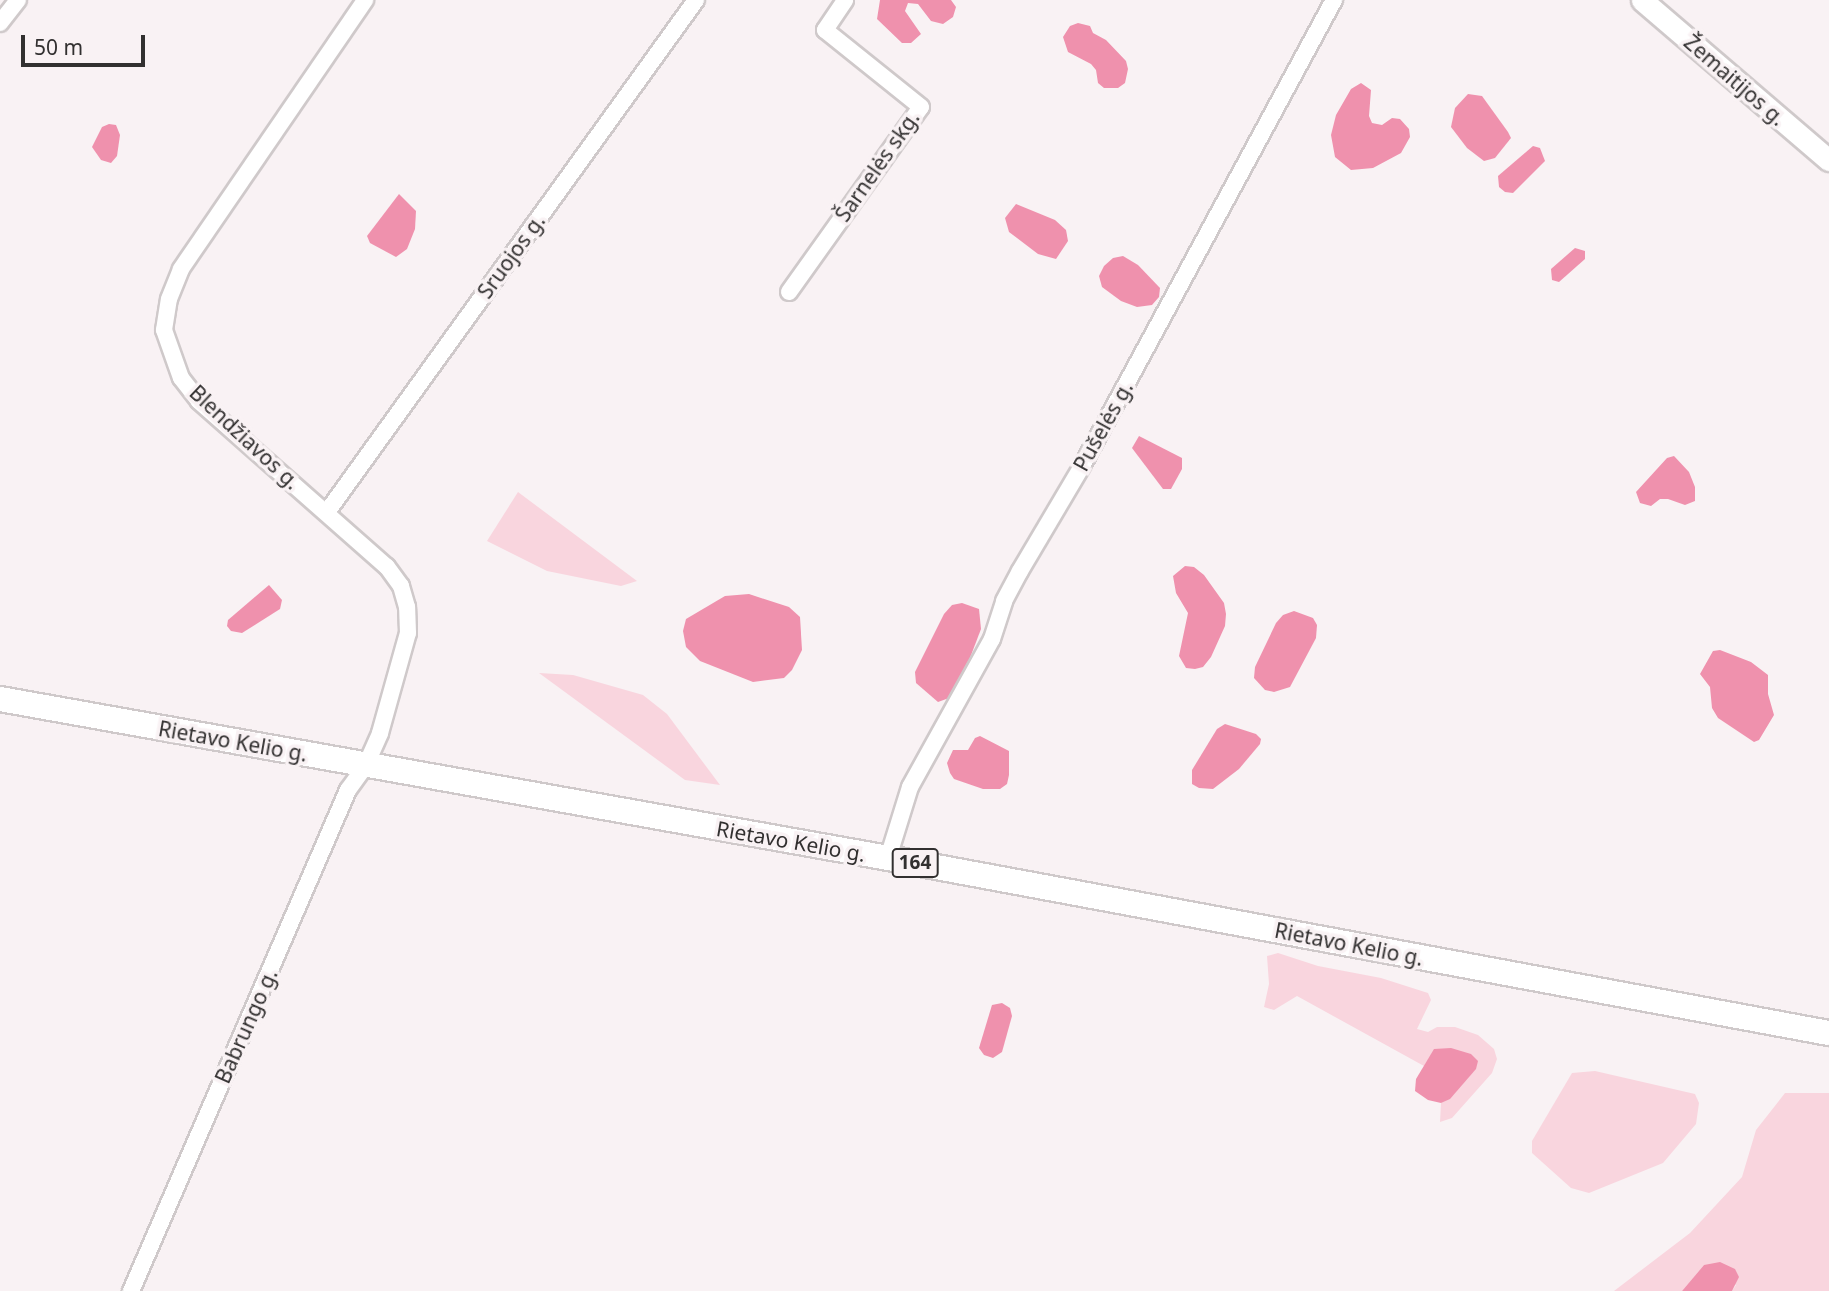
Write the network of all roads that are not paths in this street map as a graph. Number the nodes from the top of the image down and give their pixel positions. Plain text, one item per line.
1 (18, 0) edge
2 (365, 0) edge
3 (696, 0) edge
4 (845, 0) edge
5 (1334, 0) edge
6 (1642, 0) edge
7 (0, 23) edge
8 (1829, 160) edge
9 (789, 292) dead end
10 (327, 512) junction
11 (0, 699) edge
12 (366, 765) junction
13 (888, 858) junction
14 (1829, 1033) edge
15 (131, 1291) edge

1 - 7 street
2 - 10 street, Blendžiavos g.
3 - 10 street, Sruojos g.
4 - 9 street, Šarnelės skg.
5 - 13 street, Pušelės g.
6 - 8 main road, Žemaitijos g.
10 - 12 street, Blendžiavos g.
11 - 12 main road, Rietavo Kelio g. / 164
12 - 13 main road, Rietavo Kelio g. / 164
12 - 15 street, Babrungo g.
13 - 14 main road, Rietavo Kelio g. / 164

